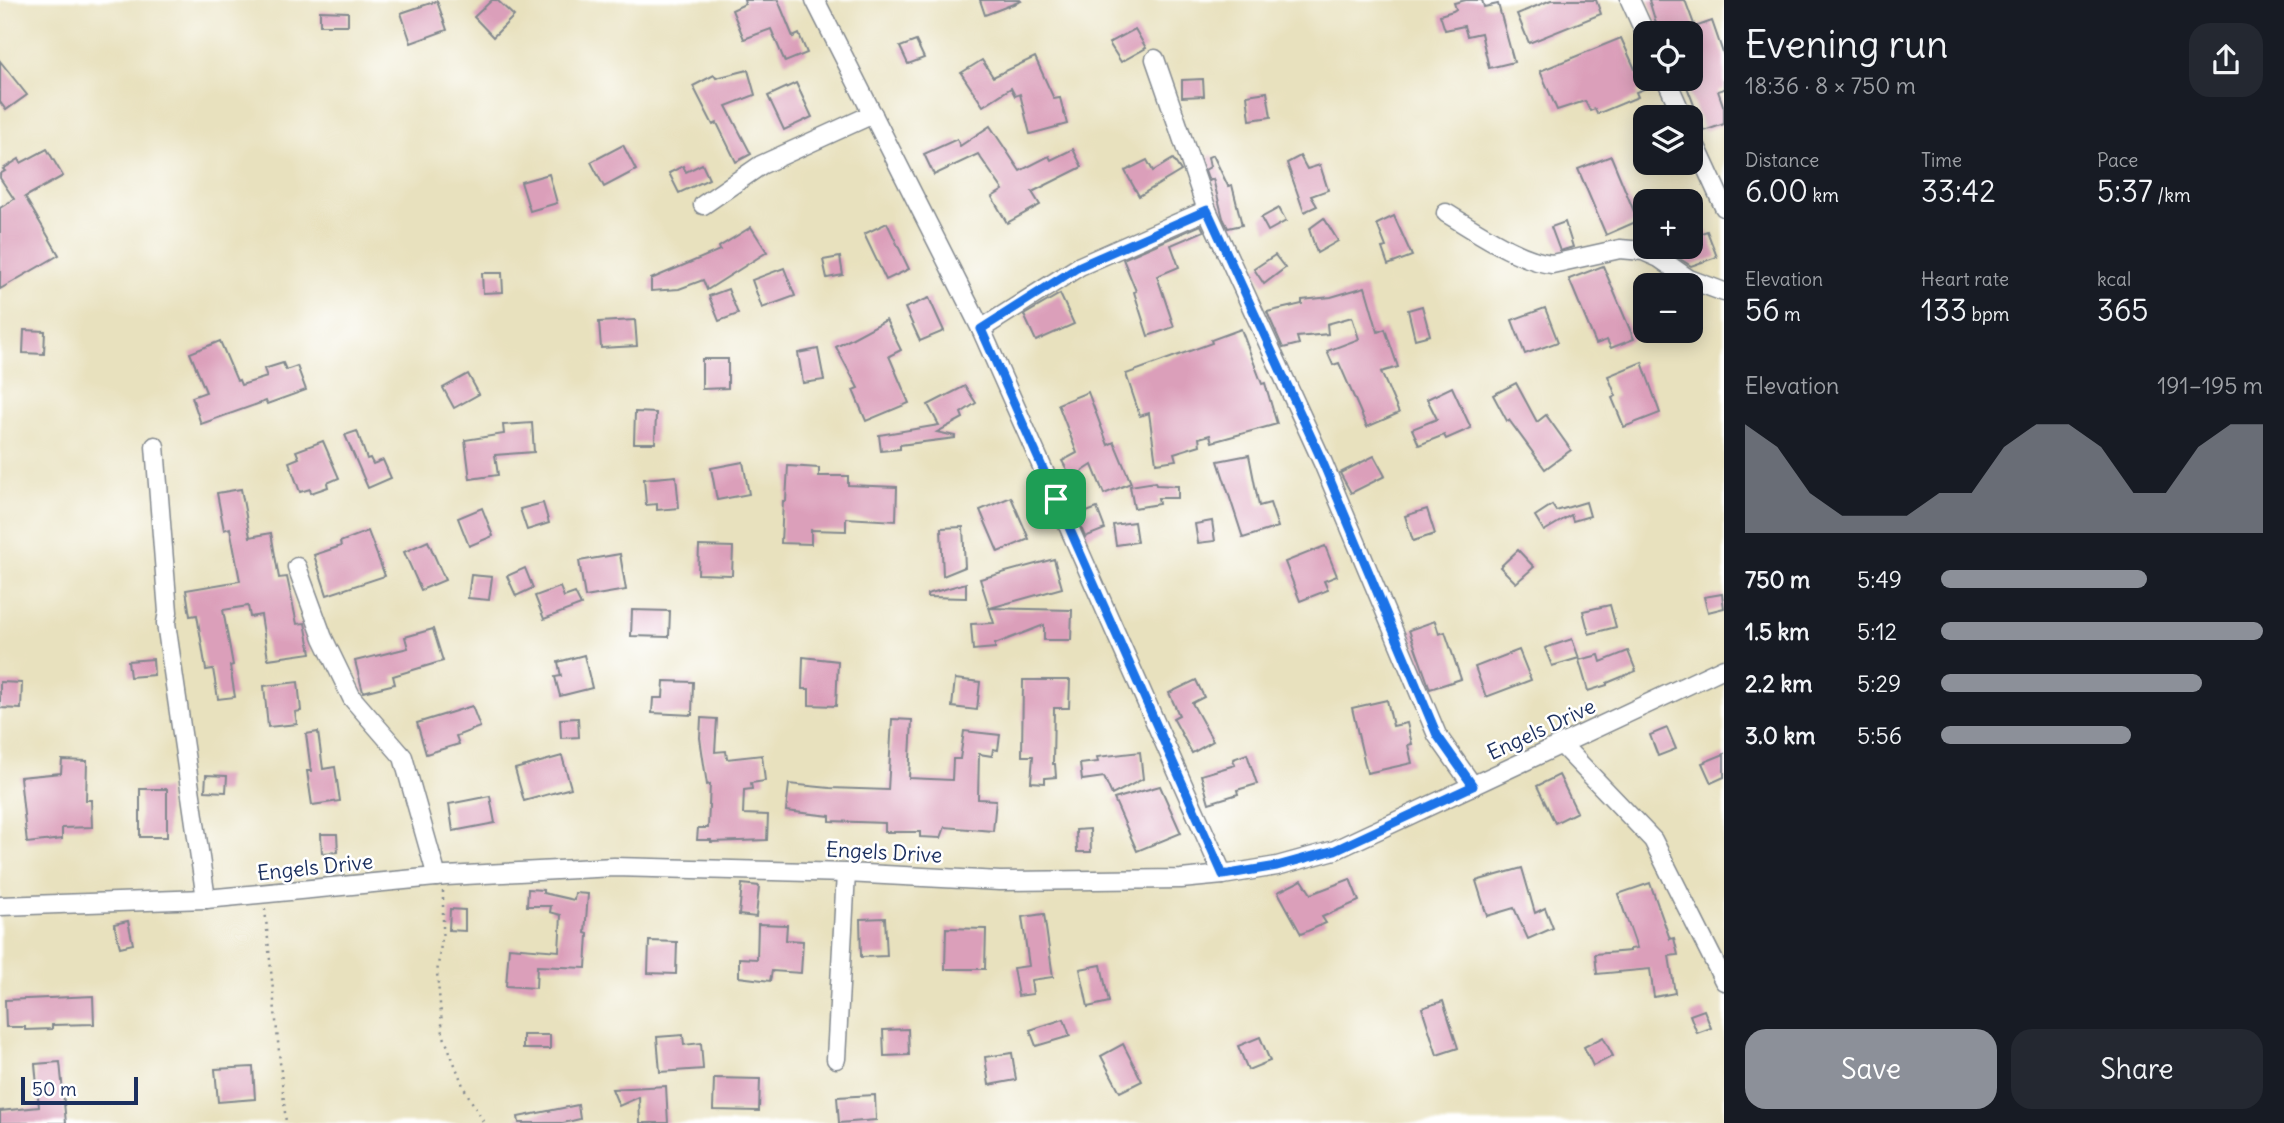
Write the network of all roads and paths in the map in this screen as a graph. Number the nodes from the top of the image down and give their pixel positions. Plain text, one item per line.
1 (815, 0) edge
2 (1630, 0) edge
3 (1640, 21) edge
4 (1155, 59) dead end
5 (873, 114) junction
6 (1703, 161) edge
7 (703, 205) dead end
8 (1724, 207) edge
9 (1207, 210) junction
10 (1446, 213) dead end
11 (1724, 292) edge
12 (981, 329) junction
13 (155, 446) dead end
14 (297, 567) dead end
15 (1724, 668) edge
16 (1562, 745) junction
17 (1473, 786) junction
18 (846, 873) junction
19 (1223, 875) junction
20 (442, 877) junction
21 (264, 895) junction
22 (206, 900) junction
23 (0, 905) edge
24 (1724, 981) edge
25 (836, 1059) dead end
26 (286, 1123) edge
27 (484, 1123) edge

1 - 5 street
2 - 3 street
4 - 9 street
5 - 7 street
5 - 12 street
6 - 8 street
9 - 12 street
9 - 17 street
10 - 11 street
12 - 19 street
13 - 22 street
14 - 20 street
15 - 16 street, Engels Drive
16 - 17 street, Engels Drive
16 - 24 street
17 - 19 street, Engels Drive
18 - 19 street, Engels Drive
18 - 20 street, Engels Drive
18 - 25 street
20 - 21 street, Engels Drive
20 - 27 path
21 - 22 street, Engels Drive
21 - 26 path
22 - 23 street, Engels Drive

